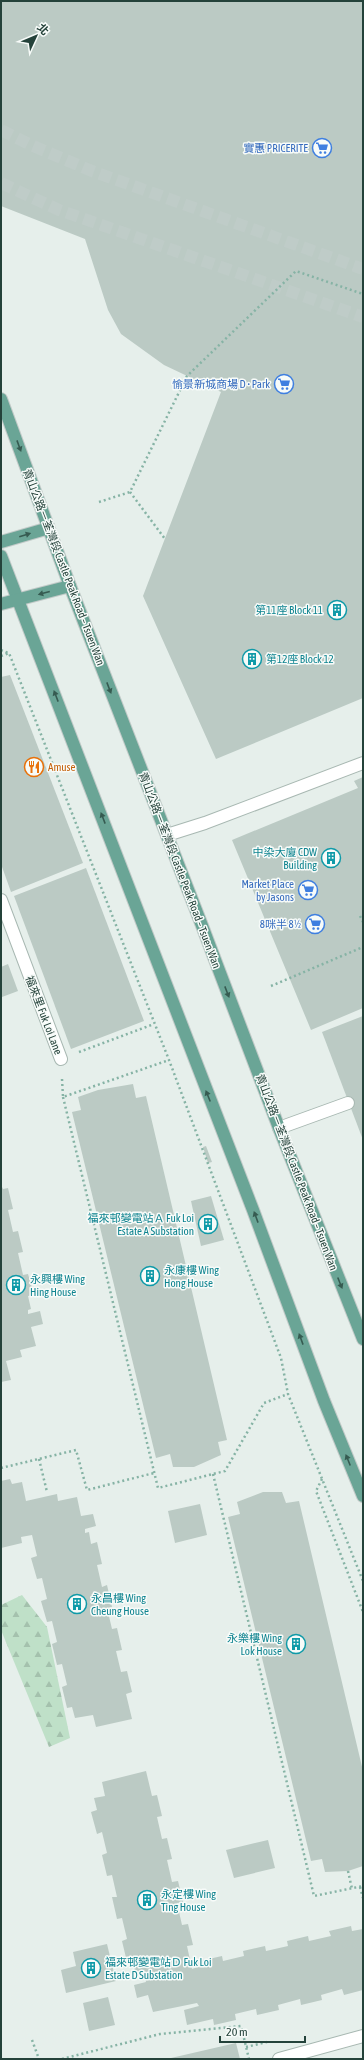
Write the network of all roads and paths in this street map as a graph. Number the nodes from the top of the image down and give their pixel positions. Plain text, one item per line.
1 (363, 294) edge
2 (2, 406) edge
3 (130, 492) junction
4 (98, 502) dead end
5 (49, 528) junction
6 (165, 539) dead end
7 (1, 542) edge
8 (1, 556) edge
9 (70, 586) junction
10 (18, 600) junction
11 (1, 604) edge
12 (1, 650) edge
13 (8, 653) junction
14 (1, 656) edge
15 (363, 763) edge
16 (167, 835) junction
17 (1, 900) edge
18 (360, 916) dead end
19 (363, 922) edge
20 (363, 947) edge
21 (271, 986) dead end
22 (154, 1024) junction
23 (61, 1059) junction
24 (169, 1060) junction
25 (63, 1097) junction
26 (348, 1103) dead end
27 (279, 1128) junction
28 (363, 1339) edge
29 (288, 1394) junction
30 (39, 1459) junction
31 (1, 1468) edge
32 (154, 1473) junction
33 (213, 1474) junction
34 (322, 1479) junction
35 (47, 1492) dead end
36 (363, 1496) edge
37 (363, 1582) edge
38 (363, 1612) edge
39 (348, 1871) dead end
40 (362, 1887) edge
41 (352, 1889) junction
42 (363, 1898) edge
43 (363, 2036) edge
44 (32, 2040) dead end
45 (39, 2059) edge
46 (62, 2059) edge
47 (249, 2059) edge
48 (279, 2059) edge

1 - 3 path
2 -> 5 main road, 青山公路－荃灣段 Castle Peak Road – Tsuen Wan
3 - 4 path
3 - 6 path
7 -> 5 main road
5 - 9 main road, 青山公路－荃灣段 Castle Peak Road – Tsuen Wan
8 - 10 main road
9 -> 10 main road
9 -> 16 main road, 青山公路－荃灣段 Castle Peak Road – Tsuen Wan
10 - 11 main road
36 -> 10 main road
12 - 13 path
13 - 14 path
13 - 22 path
15 - 16 street
16 -> 27 main road, 青山公路－荃灣段 Castle Peak Road – Tsuen Wan
17 - 23 street, 福來里 Fuk Loi Lane
18 - 19 path
20 - 21 path
22 - 23 path, 福來里 Fuk Loi Lane
22 - 24 path
23 - 25 path
24 - 25 path
24 - 29 path
25 - 32 path
26 - 27 street
27 -> 28 main road, 青山公路－荃灣段 Castle Peak Road – Tsuen Wan
29 - 33 path
29 - 34 path
30 - 31 path
30 - 32 path
30 - 35 path
32 - 33 path
33 - 41 path
34 - 37 path
34 - 38 path
39 - 41 path
40 - 41 path
40 - 42 path
43 - 48 street
44 - 45 path
46 - 47 path

